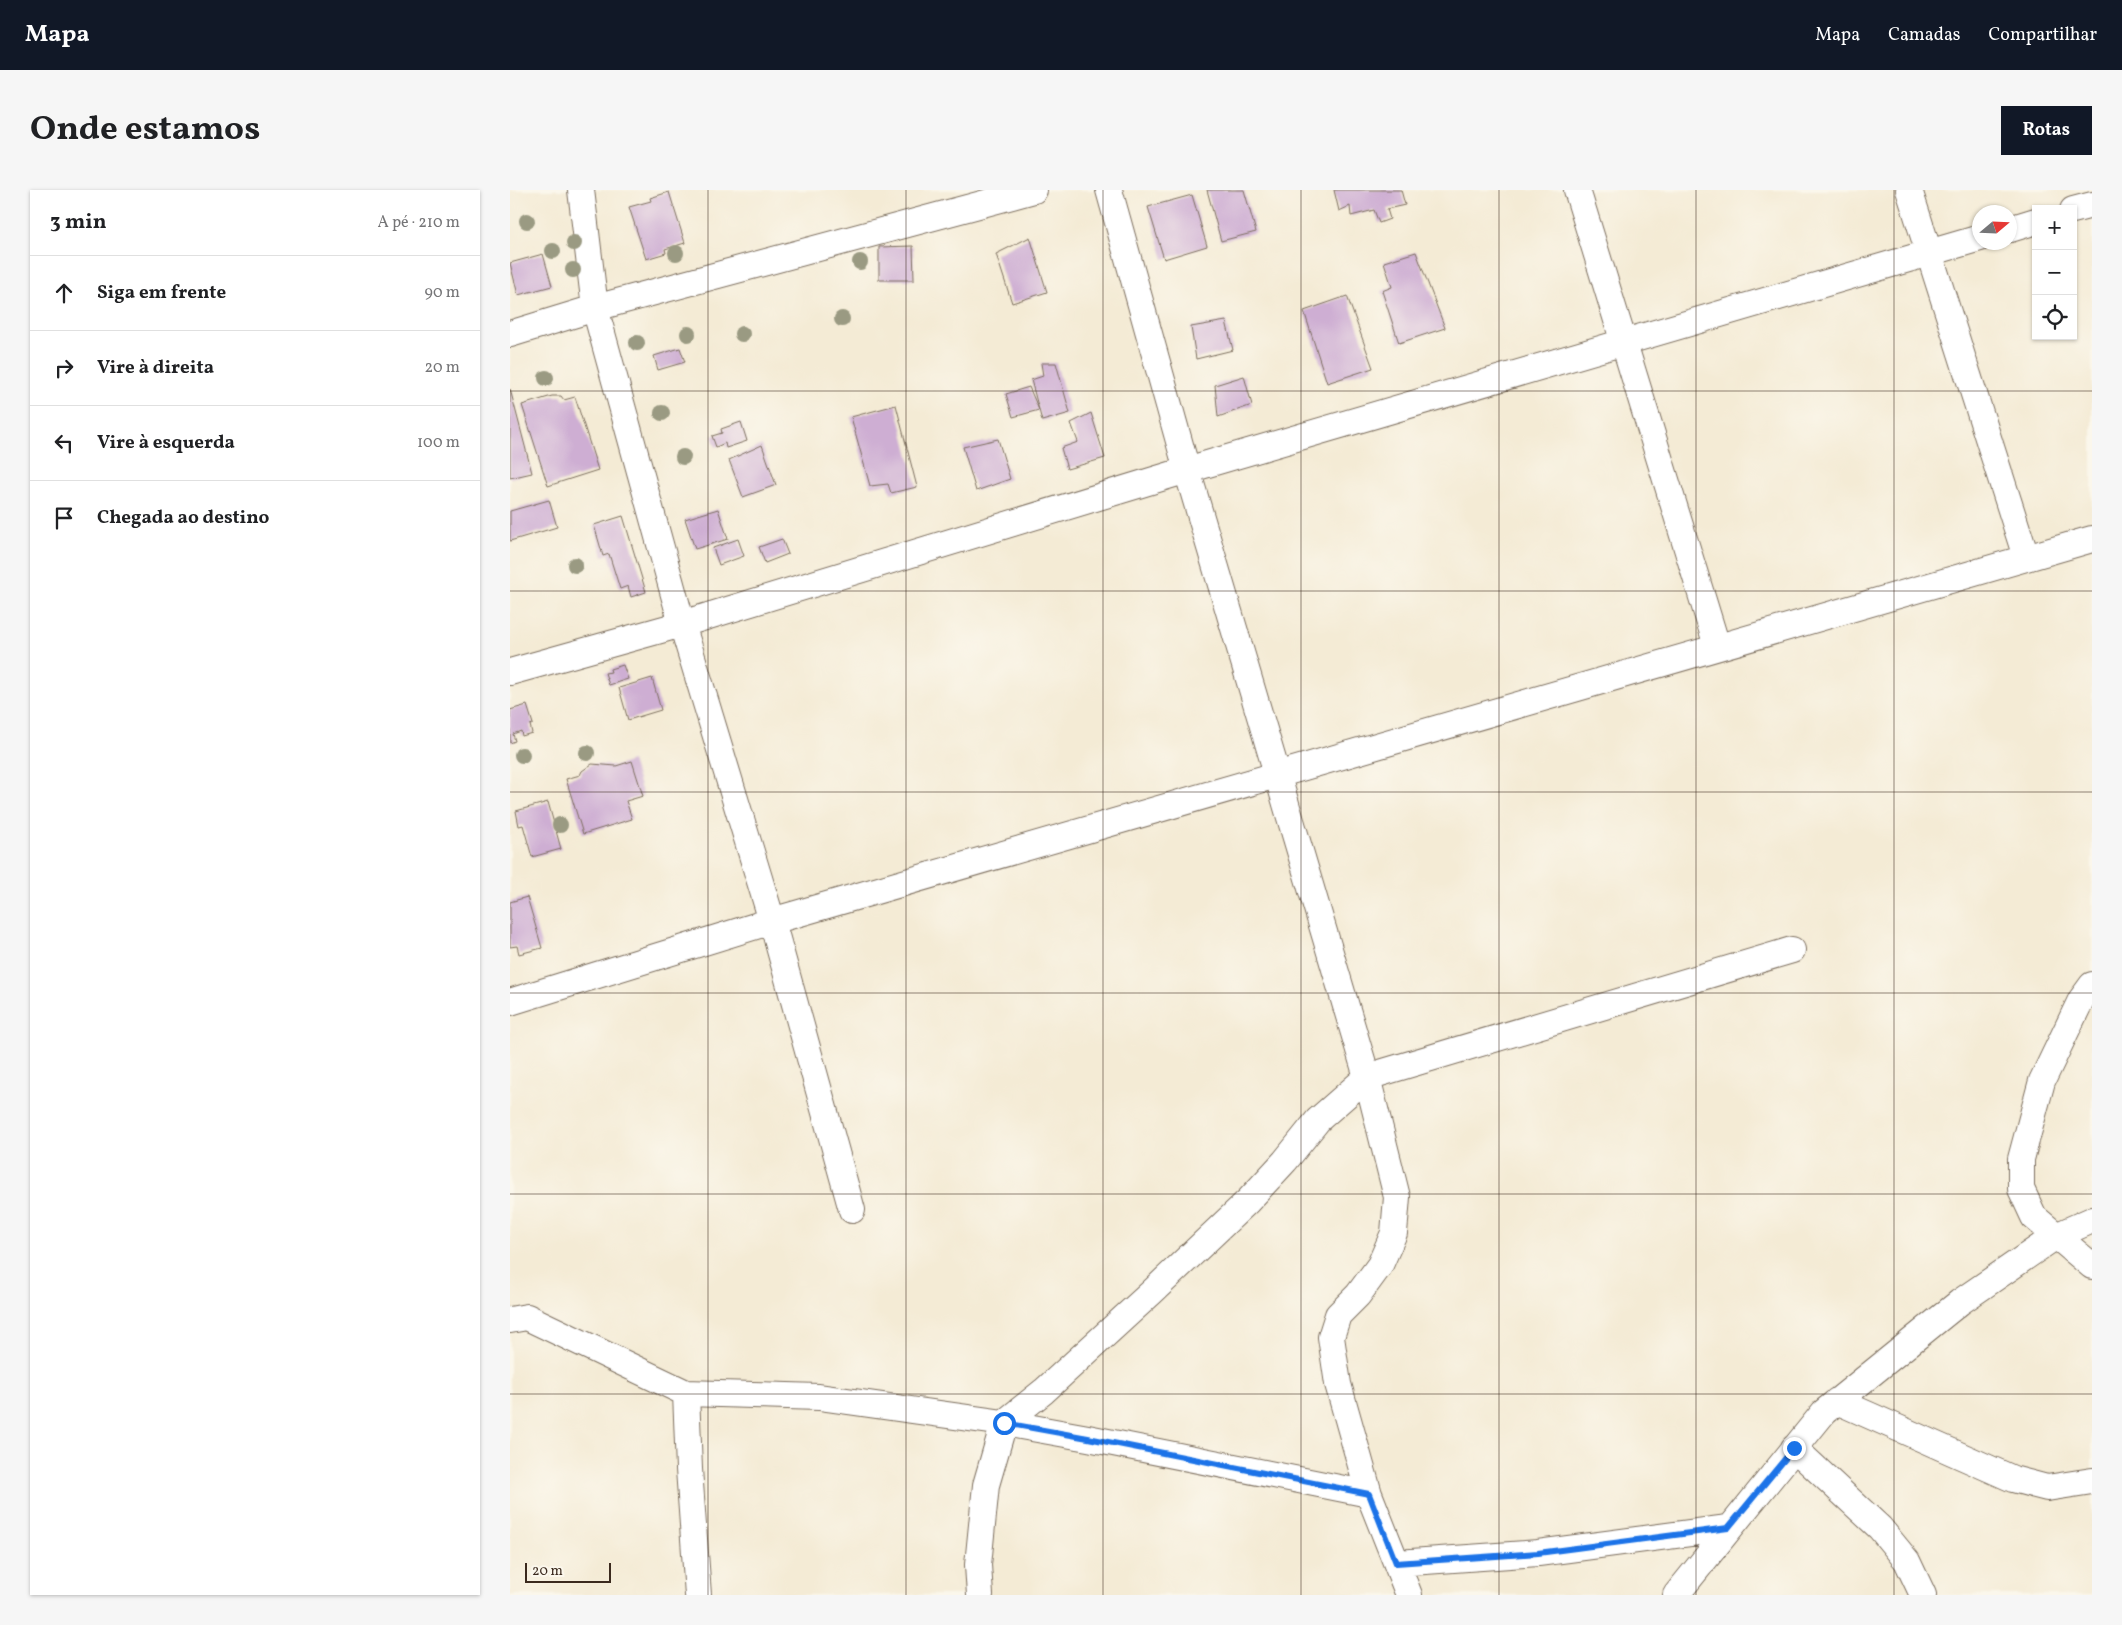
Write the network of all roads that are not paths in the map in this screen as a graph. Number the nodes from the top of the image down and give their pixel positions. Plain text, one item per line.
1 (580, 190) edge
2 (1034, 190) edge
3 (1109, 190) edge
4 (1577, 190) edge
5 (1908, 190) edge
6 (2092, 205) edge
7 (2077, 209) edge
8 (2032, 222) edge
9 (2017, 227) edge
10 (1972, 240) edge
11 (1927, 253) junction
12 (595, 308) junction
13 (510, 334) edge
14 (1625, 342) junction
15 (1187, 470) junction
16 (2092, 539) edge
17 (2026, 557) junction
18 (682, 624) junction
19 (1717, 646) junction
20 (510, 672) edge
21 (1278, 775) junction
22 (772, 921) junction
23 (1792, 950) dead end
24 (2092, 985) edge
25 (510, 1002) edge
26 (1367, 1077) junction
27 (852, 1210) dead end
28 (2092, 1220) edge
29 (2056, 1236) junction
30 (2092, 1266) edge
31 (510, 1320) edge
32 (686, 1393) junction
33 (1837, 1401) junction
34 (1004, 1423) junction
35 (1794, 1448) junction
36 (2092, 1481) edge
37 (1369, 1494) junction
38 (1728, 1528) junction
39 (1396, 1563) junction
40 (698, 1595) edge
41 (980, 1595) edge
42 (1409, 1595) edge
43 (1676, 1595) edge
44 (1923, 1595) edge

1 - 12 street
2 - 12 street
3 - 15 street
4 - 14 street
5 - 11 street
6 - 7 street
8 - 9 street
10 - 11 street
11 - 14 street
11 - 17 street
12 - 13 street
12 - 18 street
14 - 15 street
14 - 19 street
15 - 18 street
15 - 21 street
16 - 17 street
17 - 19 street
18 - 20 street
18 - 22 street
19 - 21 street
21 - 22 street
21 - 26 street
22 - 25 street
22 - 27 street
23 - 26 street
24 - 29 street
26 - 34 street
26 - 37 street
28 - 29 street
29 - 30 street
29 - 33 street
31 - 32 street
32 - 34 street
32 - 40 street
33 - 35 street
33 - 36 street
34 - 37 street
34 - 41 street
35 - 38 street
35 - 44 street
37 - 39 street
38 - 39 street
38 - 43 street
39 - 42 street

